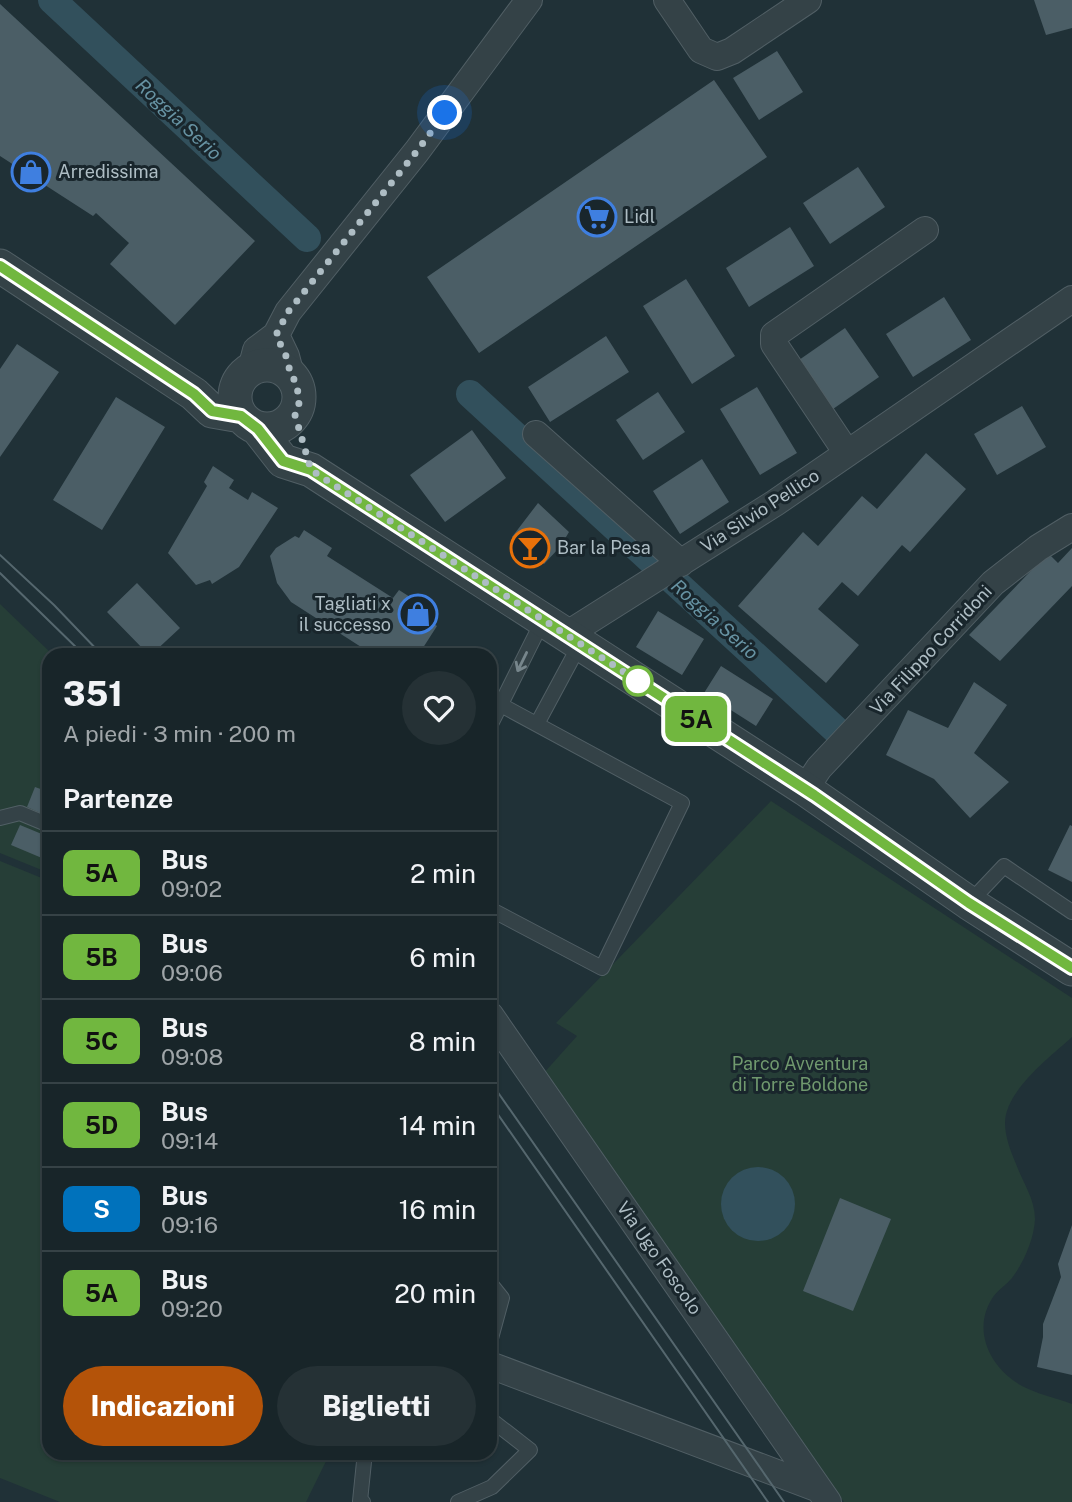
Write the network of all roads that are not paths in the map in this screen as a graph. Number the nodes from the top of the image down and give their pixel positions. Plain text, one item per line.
1 (530, 0) edge
2 (667, 0) edge
3 (808, 0) edge
4 (925, 230) dead end
5 (0, 266) edge
6 (1072, 299) edge
7 (276, 335) junction
8 (291, 375) junction
9 (247, 400) junction
10 (295, 415) junction
11 (536, 434) dead end
12 (847, 453) junction
13 (311, 470) junction
14 (1072, 527) edge
15 (681, 563) junction
16 (563, 633) junction
17 (500, 705) junction
18 (497, 711) edge
19 (537, 724) junction
20 (809, 792) junction
21 (0, 818) edge
22 (42, 822) edge
23 (969, 903) junction
24 (1072, 912) edge
25 (497, 913) edge
26 (1072, 969) edge
27 (497, 1025) edge
28 (497, 1292) edge
29 (497, 1316) edge
30 (497, 1368) edge
31 (497, 1424) edge
32 (364, 1460) edge
33 (823, 1496) edge
34 (363, 1502) edge
35 (458, 1502) edge

1 - 7 street
2 - 3 street
4 - 12 street
5 - 9 street
6 - 12 street, Via Silvio Pellico
7 - 8 street
7 - 9 street
8 - 9 street
8 - 10 street
9 - 10 street
9 - 13 street
10 - 13 street
11 - 15 street
12 - 15 street, Via Silvio Pellico
13 - 16 street
14 - 20 street, Via Filippo Corridoni
15 - 16 street, Via Silvio Pellico
16 -> 17 lane
16 - 19 lane
16 - 20 street
17 - 18 lane
17 - 19 lane
19 - 25 lane
20 - 23 street
21 - 22 lane
23 - 24 lane
23 - 26 street
27 - 33 street, Via Ugo Foscolo
28 - 29 lane
30 - 33 street
31 - 35 lane
32 - 34 lane

